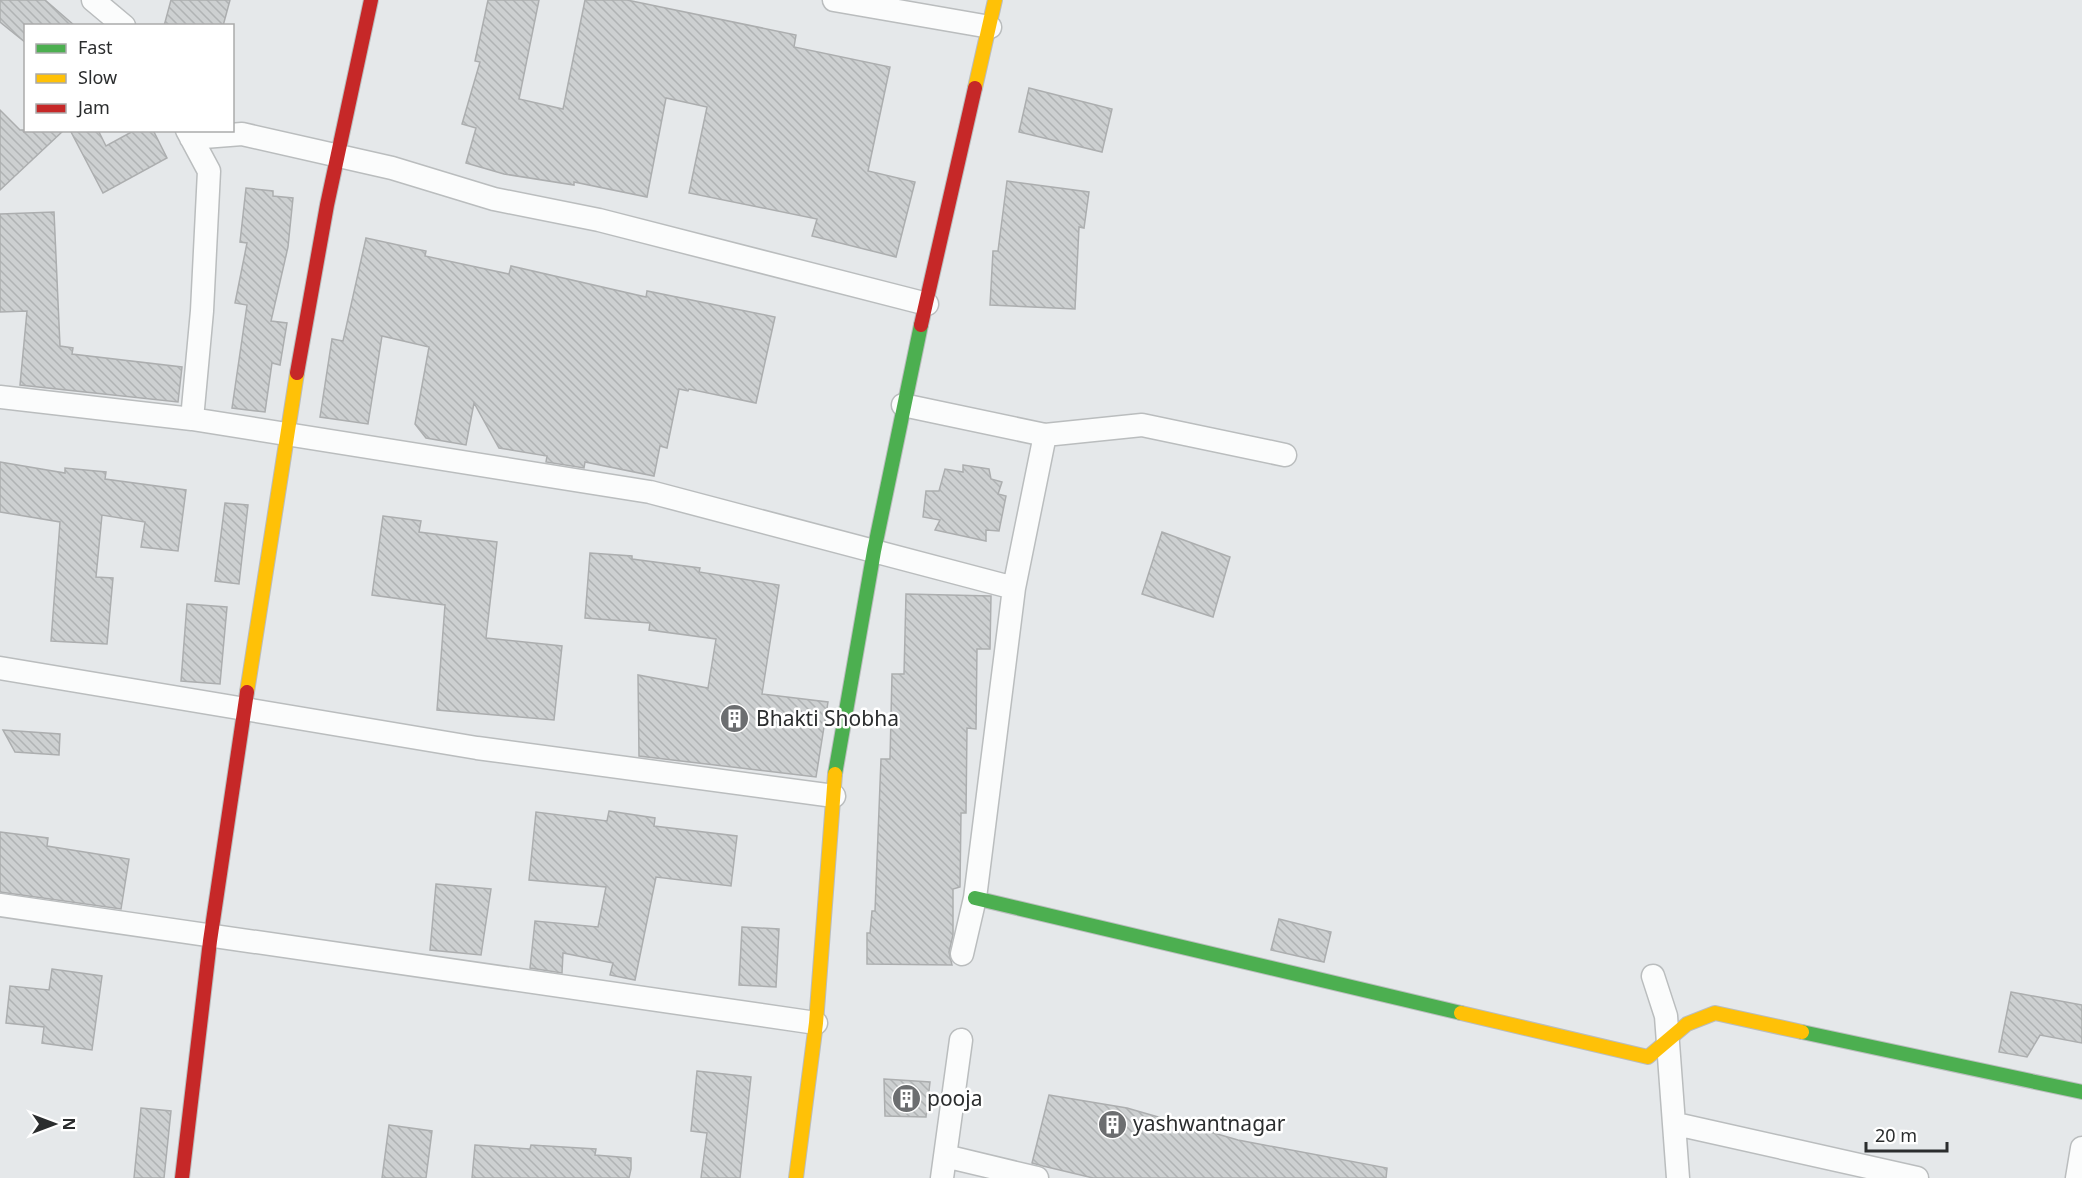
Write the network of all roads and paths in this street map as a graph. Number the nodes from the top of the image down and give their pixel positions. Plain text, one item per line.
1 (93, 0) edge
2 (127, 0) edge
3 (370, 0) edge
4 (834, 0) edge
5 (995, 0) edge
6 (123, 24) edge
7 (990, 27) junction
8 (189, 134) edge
9 (337, 155) junction
10 (927, 304) junction
11 (0, 397) edge
12 (903, 405) junction
13 (192, 419) junction
14 (287, 434) junction
15 (1045, 435) junction
16 (1285, 455) dead end
17 (874, 551) junction
18 (1014, 588) junction
19 (0, 668) edge
20 (244, 709) junction
21 (834, 796) junction
22 (975, 898) junction
23 (0, 905) edge
24 (211, 935) junction
25 (962, 954) dead end
26 (1653, 976) dead end
27 (816, 1023) junction
28 (1668, 1038) junction
29 (961, 1040) dead end
30 (2082, 1092) edge
31 (1676, 1124) junction
32 (2082, 1148) edge
33 (943, 1167) edge
34 (182, 1178) edge
35 (796, 1178) edge
36 (1037, 1178) edge
37 (1678, 1178) edge
38 (1917, 1178) edge
39 (2077, 1178) edge

1 - 6 street
2 - 6 street
3 - 9 street
4 - 7 street
5 - 7 street
7 - 10 street
8 - 9 street
8 - 13 street
9 - 10 street
9 - 14 street
10 - 12 street
11 - 13 street
12 - 15 street
12 - 17 street
13 - 14 street
14 - 17 street
14 - 20 street
15 - 16 street
15 - 18 street
17 - 18 street
17 - 21 street
18 - 22 street
19 - 20 street
20 - 21 street
20 - 24 street
21 - 27 street
22 - 25 street
22 - 28 street
23 - 24 street
24 - 27 street
24 - 34 street
26 - 28 street
27 - 35 street
28 - 30 street
28 - 31 street
29 - 33 street
31 - 37 street
31 - 38 street
32 - 39 street
33 - 36 street

